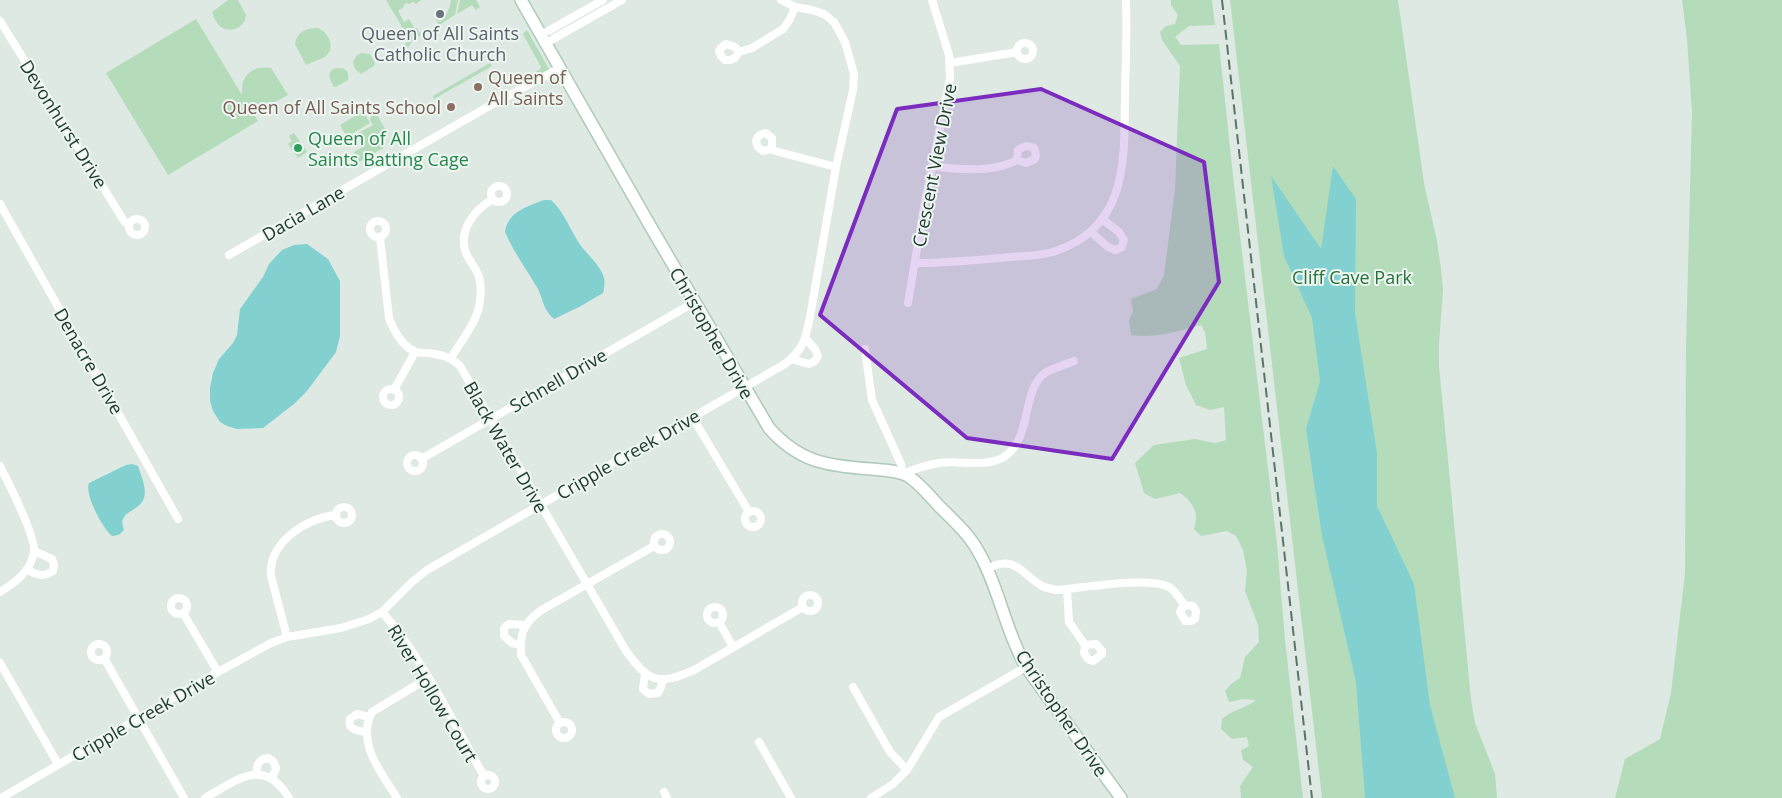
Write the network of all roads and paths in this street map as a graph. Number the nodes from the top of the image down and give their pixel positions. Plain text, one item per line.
1 (521, 0) edge
2 (603, 0) edge
3 (622, 0) edge
4 (781, 0) edge
5 (932, 0) edge
6 (1126, 0) edge
7 (795, 8) junction
8 (586, 9) junction
9 (591, 17) junction
10 (572, 18) junction
11 (0, 21) edge
12 (576, 26) junction
13 (544, 39) junction
14 (739, 52) dead end
15 (1017, 52) dead end
16 (950, 63) junction
17 (560, 68) junction
18 (772, 149) dead end
19 (1017, 160) dead end
20 (933, 166) junction
21 (836, 167) junction
22 (492, 199) dead end
23 (0, 204) edge
24 (1102, 219) junction
25 (129, 226) dead end
26 (1091, 232) junction
27 (380, 238) dead end
28 (229, 255) dead end
29 (916, 263) junction
30 (695, 302) junction
31 (908, 303) dead end
32 (806, 339) junction
33 (865, 349) dead end
34 (416, 352) junction
35 (452, 358) junction
36 (791, 359) junction
37 (1074, 361) dead end
38 (744, 388) junction
39 (394, 390) dead end
40 (693, 418) junction
41 (491, 419) junction
42 (421, 458) dead end
43 (0, 466) edge
44 (903, 474) junction
45 (540, 505) junction
46 (749, 512) dead end
47 (336, 515) dead end
48 (178, 519) dead end
49 (654, 546) dead end
50 (34, 551) junction
51 (986, 568) junction
52 (26, 570) junction
53 (586, 585) junction
54 (1067, 589) junction
55 (0, 592) edge
56 (1184, 605) dead end
57 (803, 607) dead end
58 (382, 612) junction
59 (183, 613) dead end
60 (720, 622) dead end
61 (525, 625) junction
62 (287, 637) junction
63 (520, 644) junction
64 (1085, 645) dead end
65 (733, 647) junction
66 (104, 658) dead end
67 (0, 663) edge
68 (1026, 667) junction
69 (218, 672) junction
70 (645, 674) junction
71 (428, 678) junction
72 (662, 680) junction
73 (853, 687) dead end
74 (369, 717) junction
75 (138, 719) junction
76 (560, 723) dead end
77 (366, 732) junction
78 (759, 742) dead end
79 (58, 764) junction
80 (907, 770) junction
81 (256, 774) junction
82 (484, 776) dead end
83 (272, 779) junction
84 (1, 798) edge
85 (184, 798) edge
86 (205, 798) edge
87 (289, 798) edge
88 (397, 798) edge
89 (791, 798) edge
90 (872, 798) edge
91 (1121, 798) edge

1 - 13 street, Christopher Drive
2 - 8 street
3 - 9 street
4 - 7 street, Cripple Creek Drive
5 - 16 street, Crescent View Drive
6 - 24 street
7 - 14 street
7 - 21 street, Cripple Creek Drive
8 - 9 street
8 - 10 street
9 - 12 street
10 - 12 street
10 - 13 street
11 - 25 street, Devonhurst Drive
12 - 13 street
13 - 17 street, Christopher Drive
15 - 16 street
16 - 20 street, Crescent View Drive
17 - 28 street, Dacia Lane
17 - 30 street, Christopher Drive
18 - 21 street
19 - 20 street
20 - 29 street, Crescent View Drive
21 - 32 street, Cripple Creek Drive
22 - 35 street
23 - 48 street, Denacre Drive
24 - 26 street
24 - 26 street
26 - 29 street
27 - 34 street
29 - 31 street, Crescent View Drive
30 - 38 street, Christopher Drive
30 - 41 street, Schnell Drive
32 - 36 street, Cripple Creek Drive
32 - 36 street
33 - 44 street
34 - 35 street
34 - 39 street
35 - 41 street, Black Water Drive
36 - 38 street, Cripple Creek Drive
37 - 44 street
38 - 40 street, Cripple Creek Drive
38 - 44 street, Christopher Drive
40 - 45 street, Cripple Creek Drive
40 - 46 street
41 - 42 street, Schnell Drive
41 - 45 street, Black Water Drive
43 - 50 street
44 - 51 street, Christopher Drive
45 - 53 street, Black Water Drive
45 - 58 street, Cripple Creek Drive
47 - 62 street
49 - 53 street
50 - 52 street
50 - 52 street
51 - 54 street
51 - 68 street, Christopher Drive
52 - 55 street
53 - 61 street
53 - 70 street, Black Water Drive
54 - 56 street
54 - 64 street
57 - 65 street, Black Water Drive
58 - 62 street, Cripple Creek Drive
58 - 71 street, River Hollow Court
59 - 69 street
60 - 65 street
61 - 63 street
61 - 63 street
62 - 69 street, Cripple Creek Drive
63 - 76 street
65 - 72 street, Black Water Drive
66 - 75 street
67 - 79 street
68 - 80 street
68 - 91 street, Christopher Drive
69 - 75 street, Cripple Creek Drive
70 - 72 street
70 - 72 street, Black Water Drive
71 - 74 street
71 - 82 street, River Hollow Court
73 - 80 street
74 - 77 street
74 - 77 street
75 - 79 street, Cripple Creek Drive
75 - 85 street
77 - 88 street
78 - 89 street
79 - 84 street, Cripple Creek Drive
80 - 90 street
81 - 83 street
81 - 83 street
81 - 86 street
83 - 87 street

